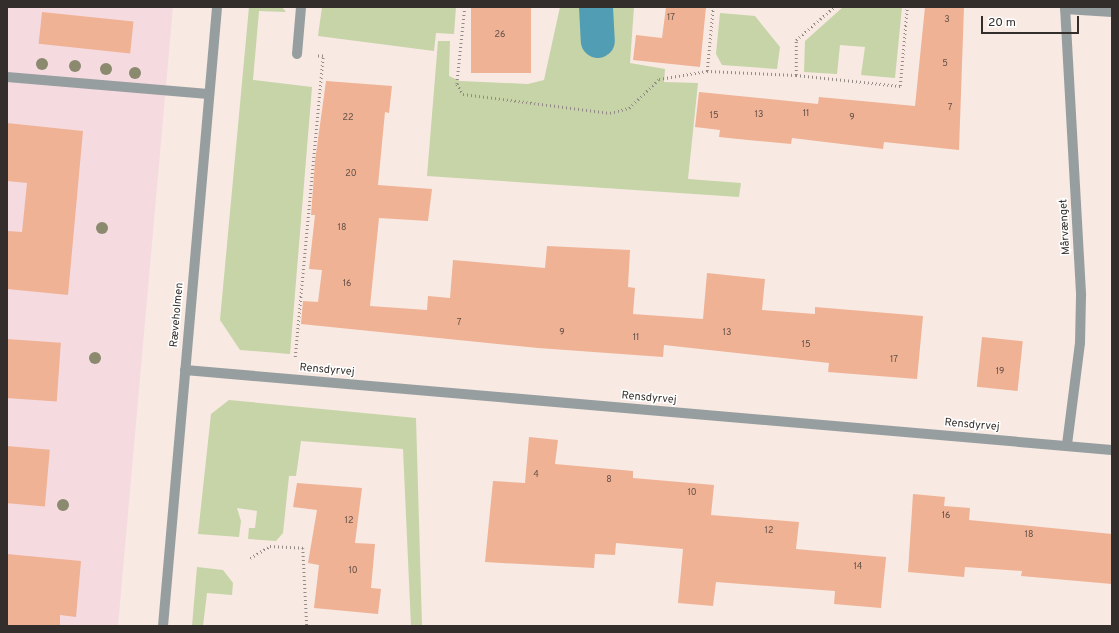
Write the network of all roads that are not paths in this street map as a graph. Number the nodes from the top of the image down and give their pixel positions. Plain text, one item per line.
1 (217, 7) edge
2 (301, 7) edge
3 (1065, 8) edge
4 (1112, 12) edge
5 (297, 54) road end
6 (7, 77) edge
7 (208, 94) junction
8 (185, 370) junction
9 (1067, 445) junction
10 (1112, 450) edge
11 (163, 626) edge

1 - 7 street, Ræveholmen
2 - 5 street
3 - 4 street
3 - 9 street, Mårvænget
6 - 7 street
7 - 8 street, Ræveholmen
8 - 9 street, Rensdyrvej
8 - 11 street, Ræveholmen
9 - 10 street, Rensdyrvej

